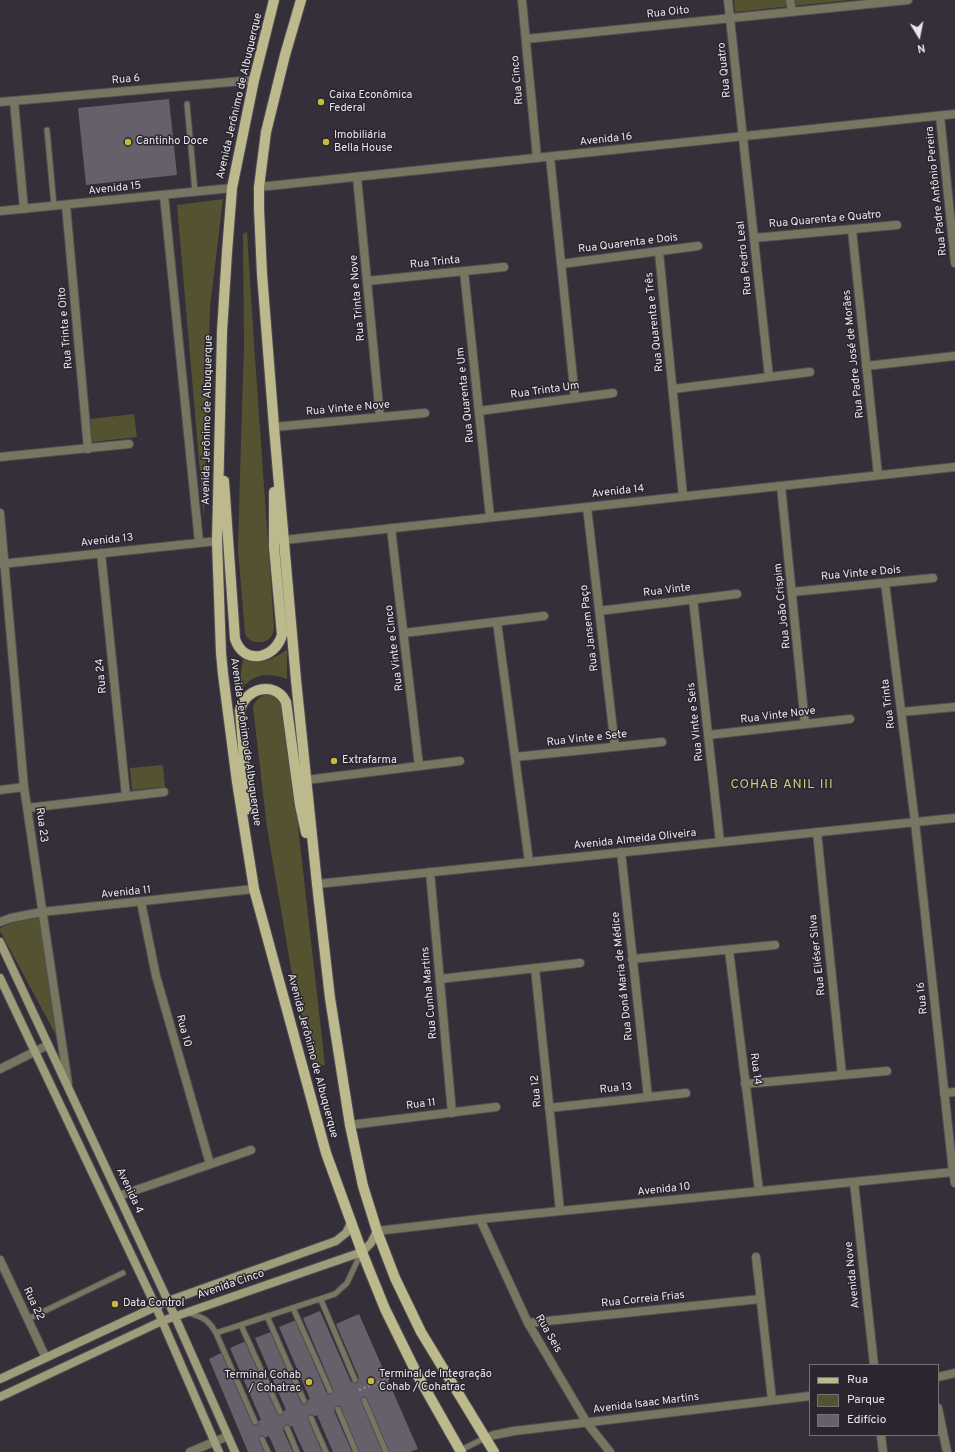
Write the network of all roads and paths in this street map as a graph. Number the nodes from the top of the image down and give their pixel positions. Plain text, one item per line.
1 (274, 0) edge
2 (301, 0) edge
3 (522, 0) edge
4 (728, 0) edge
5 (790, 0) edge
6 (908, 0) edge
7 (860, 2) edge
8 (792, 12) junction
9 (730, 18) junction
10 (526, 39) junction
11 (254, 80) junction
12 (14, 101) junction
13 (0, 102) edge
14 (187, 104) dead end
15 (955, 114) edge
16 (940, 116) junction
17 (47, 130) dead end
18 (743, 136) junction
19 (550, 157) junction
20 (537, 158) junction
21 (357, 177) junction
22 (259, 187) junction
23 (232, 188) junction
24 (195, 192) junction
25 (164, 195) junction
26 (66, 205) junction
27 (54, 206) junction
28 (24, 209) junction
29 (0, 211) edge
30 (953, 221) edge
31 (897, 224) dead end
32 (852, 230) junction
33 (754, 238) junction
34 (698, 246) dead end
35 (659, 252) junction
36 (955, 263) edge
37 (562, 264) junction
38 (504, 267) dead end
39 (464, 271) junction
40 (367, 281) junction
41 (955, 356) edge
42 (866, 366) junction
43 (810, 372) dead end
44 (769, 377) junction
45 (673, 389) junction
46 (613, 393) dead end
47 (575, 398) junction
48 (220, 401) junction
49 (479, 411) junction
50 (425, 413) dead end
51 (380, 417) junction
52 (274, 427) junction
53 (129, 444) dead end
54 (88, 449) junction
55 (0, 457) edge
56 (955, 467) edge
57 (878, 475) junction
58 (782, 486) junction
59 (683, 496) junction
60 (587, 507) junction
61 (0, 513) edge
62 (490, 517) junction
63 (391, 528) junction
64 (284, 540) junction
65 (217, 541) junction
66 (199, 542) junction
67 (101, 553) junction
68 (3, 564) edge
69 (933, 578) dead end
70 (885, 583) junction
71 (792, 592) junction
72 (737, 594) dead end
73 (693, 599) junction
74 (599, 611) junction
75 (544, 616) dead end
76 (497, 622) junction
77 (404, 633) junction
78 (955, 707) edge
79 (901, 712) junction
80 (850, 719) dead end
81 (805, 724) junction
82 (708, 735) junction
83 (662, 742) dead end
84 (615, 747) junction
85 (515, 757) junction
86 (460, 761) dead end
87 (419, 766) junction
88 (306, 780) junction
89 (24, 787) junction
90 (0, 790) edge
91 (164, 792) dead end
92 (126, 796) junction
93 (27, 808) junction
94 (955, 818) edge
95 (915, 822) junction
96 (817, 832) junction
97 (720, 842) junction
98 (621, 852) junction
99 (529, 862) junction
100 (430, 872) junction
101 (317, 884) junction
102 (254, 890) junction
103 (141, 902) junction
104 (42, 912) junction
105 (0, 922) edge
106 (0, 942) edge
107 (775, 945) dead end
108 (729, 950) junction
109 (632, 959) junction
110 (580, 963) dead end
111 (535, 968) junction
112 (0, 978) edge
113 (440, 979) junction
114 (48, 1045) junction
115 (35, 1052) junction
116 (0, 1069) edge
117 (886, 1070) dead end
118 (842, 1075) junction
119 (745, 1084) junction
120 (68, 1087) junction
121 (955, 1092) edge
122 (686, 1093) dead end
123 (944, 1093) junction
124 (648, 1097) junction
125 (496, 1108) dead end
126 (549, 1108) junction
127 (452, 1113) junction
128 (350, 1125) junction
129 (251, 1150) dead end
130 (210, 1164) junction
131 (953, 1172) junction
132 (854, 1182) junction
133 (955, 1183) edge
134 (759, 1191) junction
135 (119, 1196) junction
136 (560, 1212) junction
137 (480, 1219) junction
138 (351, 1223) junction
139 (377, 1231) junction
140 (362, 1252) junction
141 (756, 1257) dead end
142 (0, 1260) edge
143 (122, 1273) dead end
144 (760, 1299) junction
145 (321, 1300) junction
146 (168, 1301) junction
147 (156, 1307) junction
148 (293, 1308) junction
149 (186, 1312) junction
150 (175, 1316) junction
151 (267, 1316) junction
152 (28, 1319) junction
153 (162, 1321) junction
154 (528, 1323) junction
155 (241, 1325) junction
156 (216, 1333) junction
157 (46, 1358) junction
158 (874, 1364) edge
159 (955, 1373) edge
160 (397, 1375) dead end
161 (939, 1377) edge
162 (0, 1379) edge
163 (355, 1380) dead end
164 (359, 1390) dead end
165 (330, 1391) dead end
166 (809, 1396) edge
167 (0, 1397) edge
168 (364, 1400) dead end
169 (772, 1400) junction
170 (304, 1401) dead end
171 (338, 1409) dead end
172 (280, 1412) dead end
173 (939, 1413) edge
174 (311, 1418) dead end
175 (255, 1422) dead end
176 (587, 1422) junction
177 (287, 1428) dead end
178 (228, 1436) junction
179 (881, 1436) edge
180 (486, 1438) junction
181 (262, 1439) dead end
182 (215, 1442) junction
183 (190, 1452) edge
184 (219, 1452) edge
185 (235, 1452) edge
186 (268, 1452) edge
187 (297, 1452) edge
188 (326, 1452) edge
189 (356, 1452) edge
190 (386, 1452) edge
191 (459, 1452) edge
192 (494, 1452) edge
193 (610, 1452) edge
194 (883, 1452) edge
195 (947, 1452) edge

1 - 11 main road, Avenida Jerônimo de Albuquerque
2 - 22 main road, Avenida Jerônimo de Albuquerque
3 - 10 street, Rua Cinco
4 - 9 street, Rua Quatro
5 - 8 street
6 - 7 street, Rua Oito
7 - 8 street, Rua Oito
8 - 9 street, Rua Oito
9 - 10 street, Rua Oito
9 - 18 street, Rua Quatro
10 - 20 street, Rua Cinco
11 - 12 street, Rua 6
11 - 23 main road, Avenida Jerônimo de Albuquerque
12 - 13 street, Rua 6
12 - 28 street
14 - 24 lane
15 - 16 street, Avenida 16
16 - 18 street, Avenida 16
16 - 30 street, Rua Padre Antônio Pereira
17 - 27 lane
18 - 19 street, Avenida 16
18 - 33 street, Rua Pedro Leal
19 - 20 street, Avenida 16
19 - 37 street
20 - 21 street, Avenida 16
21 - 22 street, Avenida 16
21 - 40 street, Rua Trinta e Nove
22 - 52 main road, Avenida Jerônimo de Albuquerque
23 - 24 street, Avenida 15
23 - 48 main road, Avenida Jerônimo de Albuquerque
24 - 25 street, Avenida 15
25 - 26 street, Avenida 15
25 - 66 street, Avenida Jerônimo de Albuquerque
26 - 27 street, Avenida 15
26 - 54 street, Rua Trinta e Oito
27 - 28 street, Avenida 15
28 - 29 street, Avenida 15
30 - 36 street, Rua Padre Antônio Pereira
31 - 32 street, Rua Quarenta e Quatro
32 - 33 street, Rua Quarenta e Quatro
32 - 42 street, Rua Padre José de Morães
33 - 44 street, Rua Pedro Leal
34 - 35 street, Rua Quarenta e Dois
35 - 37 street, Rua Quarenta e Dois
35 - 45 street, Rua Quarenta e Três
37 - 47 street
38 - 39 street, Rua Trinta
39 - 40 street, Rua Trinta
39 - 49 street, Rua Quarenta e Um
40 - 51 street, Rua Trinta e Nove
41 - 42 street
42 - 57 street, Rua Padre José de Morães
43 - 44 street
44 - 45 street
45 - 59 street, Rua Quarenta e Três
46 - 47 street, Rua Trinta Um
47 - 49 street, Rua Trinta Um
48 - 52 main road
48 - 65 main road, Avenida Jerônimo de Albuquerque
49 - 62 street, Rua Quarenta e Um
50 - 51 street, Rua Vinte e Nove
51 - 52 street, Rua Vinte e Nove
52 - 64 main road, Avenida Jerônimo de Albuquerque
53 - 54 street
54 - 55 street
56 - 57 street, Avenida 14
57 - 58 street, Avenida 14
58 - 59 street, Avenida 14
58 - 71 street, Rua João Crispim
59 - 60 street, Avenida 14
60 - 62 street, Avenida 14
60 - 74 street, Rua Jansem Paço
61 - 68 street, Rua 23
62 - 63 street, Avenida 14
63 - 64 street, Avenida 14
63 - 77 street, Rua Vinte e Cinco
64 - 88 main road, Avenida Jerônimo de Albuquerque
65 - 66 street, Avenida 13
65 - 102 main road, Avenida Jerônimo de Albuquerque
66 - 67 street, Avenida 13
67 - 68 street, Avenida 13
67 - 92 street, Rua 24
68 - 89 street, Rua 23
69 - 70 street, Rua Vinte e Dois
70 - 71 street, Rua Vinte e Dois
70 - 79 street, Rua Trinta
71 - 81 street, Rua João Crispim
72 - 73 street, Rua Vinte
73 - 74 street, Rua Vinte
73 - 82 street, Rua Vinte e Seis
74 - 84 street, Rua Jansem Paço
75 - 76 street
76 - 77 street
76 - 85 street
77 - 87 street, Rua Vinte e Cinco
78 - 79 street
79 - 95 street, Rua Trinta
80 - 81 street, Rua Vinte Nove
81 - 82 street, Rua Vinte Nove
82 - 97 street, Rua Vinte e Seis
83 - 84 street, Rua Vinte e Sete
84 - 85 street, Rua Vinte e Sete
85 - 99 street
86 - 87 street
87 - 88 street
88 - 101 main road, Avenida Jerônimo de Albuquerque
89 - 90 street
89 - 93 street, Rua 23
91 - 92 street
92 - 93 street
93 - 104 street, Rua 23
94 - 95 street, Avenida Almeida Oliveira
95 - 96 street, Avenida Almeida Oliveira
95 - 123 street, Rua 16
96 - 97 street, Avenida Almeida Oliveira
96 - 118 street, Rua Eliéser Silva
97 - 98 street, Avenida Almeida Oliveira
98 - 99 street, Avenida Almeida Oliveira
98 - 109 street, Rua Doná Maria de Médice
99 - 100 street, Avenida Almeida Oliveira
100 - 101 street, Avenida Almeida Oliveira
100 - 113 street, Rua Cunha Martins
101 - 102 main road
101 - 128 main road, Avenida Jerônimo de Albuquerque
102 - 103 street, Avenida 11
102 - 138 main road, Avenida Jerônimo de Albuquerque
103 - 104 street, Avenida 11
103 - 130 street, Rua 10
104 - 105 street, Avenida 11
104 - 120 street, Rua 23
106 - 114 main road, Avenida 4
107 - 108 street
108 - 109 street
108 - 119 street, Rua 14
109 - 124 street, Rua Doná Maria de Médice
110 - 111 street
111 - 113 street
111 - 126 street, Rua 12
112 - 115 main road
113 - 127 street, Rua Cunha Martins
114 - 115 street
114 - 120 main road, Avenida 4
115 - 116 street
115 - 147 main road
117 - 118 street
118 - 119 street
119 - 134 street, Rua 14
120 - 135 main road, Avenida 4
121 - 123 street
122 - 124 street, Rua 13
123 - 131 street, Rua 16
124 - 126 street, Rua 13
125 - 127 street, Rua 11
126 - 136 street, Rua 12
127 - 128 street, Rua 11
128 - 139 main road, Avenida Jerônimo de Albuquerque
129 - 130 street
130 - 135 street
131 - 132 street, Avenida 10
131 - 133 street, Rua 16
132 - 134 street, Avenida 10
132 - 158 street, Avenida Nove
134 - 136 street, Avenida 10
135 - 146 main road, Avenida 4
136 - 137 street, Avenida 10
137 - 139 street, Avenida 10
137 - 154 street, Rua Seis
138 - 140 main road, Avenida Jerônimo de Albuquerque
138 - 146 main road, Avenida Cinco
139 - 140 main road
139 - 180 main road, Avenida Jerônimo de Albuquerque
140 - 145 lane
140 - 149 main road, Avenida Cinco
140 - 191 main road, Avenida Jerônimo de Albuquerque
141 - 144 street
142 - 152 street, Rua 22
143 - 152 lane
144 - 154 street, Rua Correia Frias
144 - 169 street
145 - 148 lane
145 - 163 lane
146 - 147 main road, Avenida Cinco
146 - 150 main road, Avenida 4
147 - 153 main road
147 - 157 main road, Avenida Cinco
148 - 151 lane
148 - 165 lane
149 - 150 main road, Avenida Cinco
149 - 156 lane
150 - 153 main road, Avenida Cinco
150 - 178 main road, Avenida 4
151 - 155 lane
151 - 170 lane
152 - 157 street, Rua 22
153 - 167 main road, Avenida Cinco
153 - 182 main road
154 - 176 street, Rua Seis
155 - 156 lane
155 - 172 lane
156 - 175 lane
157 - 162 main road, Avenida Cinco
159 - 161 street
160 - 164 path
166 - 169 street, Avenida Isaac Martins
168 - 190 lane
169 - 176 street, Avenida Isaac Martins
171 - 189 lane
173 - 195 street
174 - 188 lane
176 - 180 street, Avenida Isaac Martins
176 - 193 street, Rua Seis
177 - 187 lane
178 - 182 street
178 - 185 main road, Avenida 4
179 - 194 street
180 - 191 lane
180 - 192 main road, Avenida Jerônimo de Albuquerque
181 - 186 lane
182 - 183 street
182 - 184 main road

